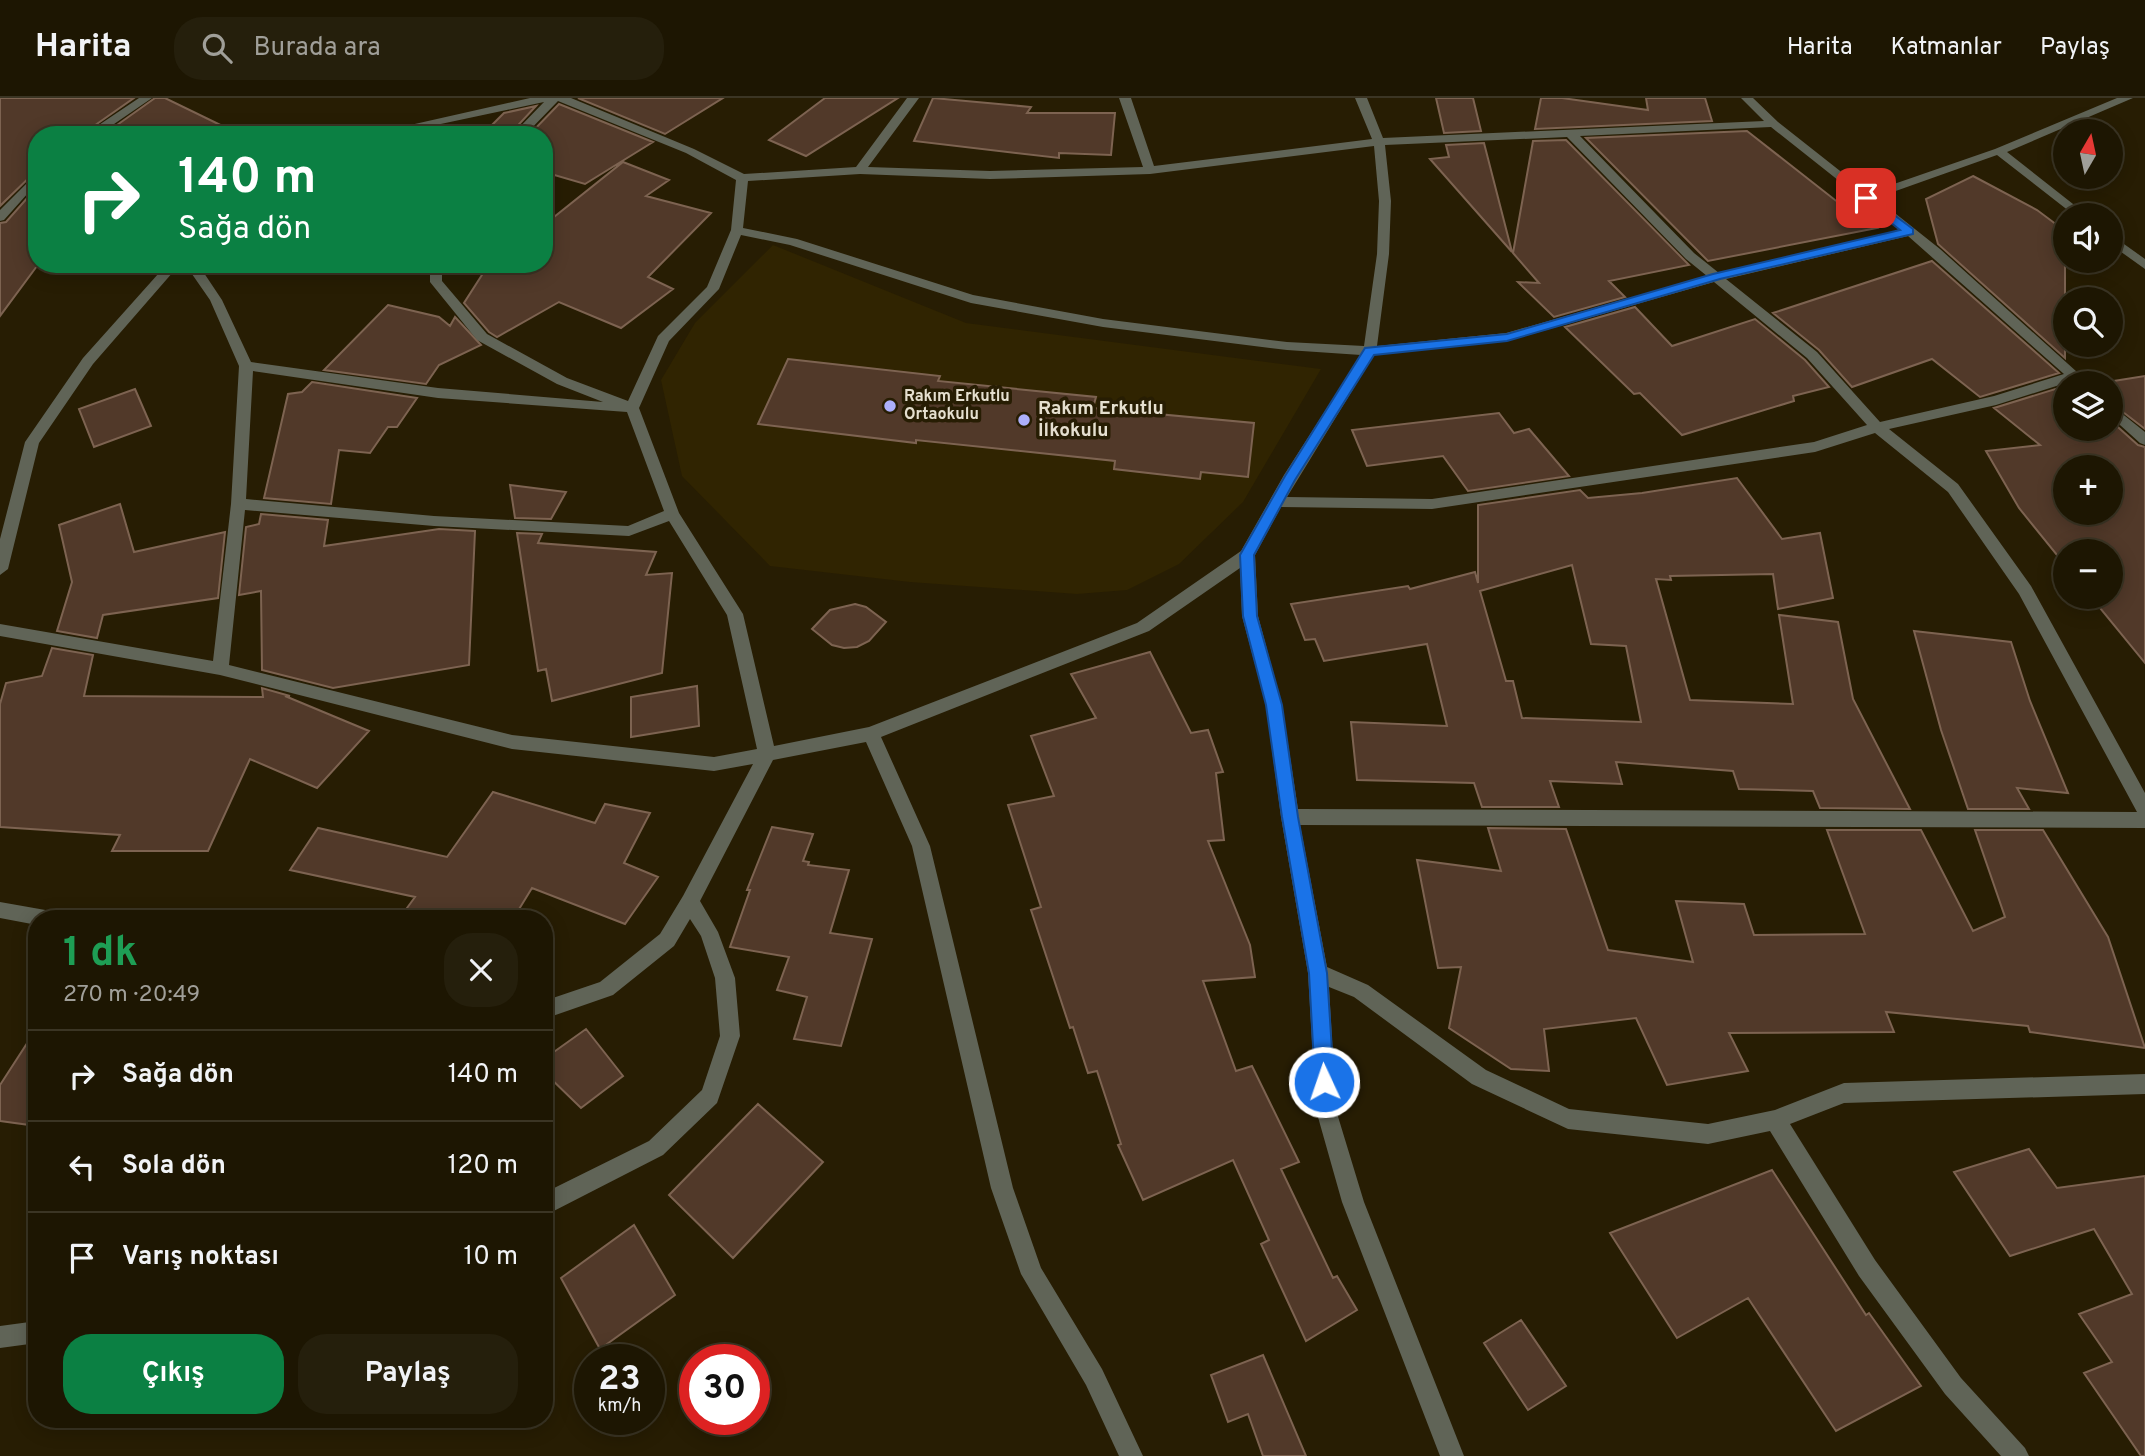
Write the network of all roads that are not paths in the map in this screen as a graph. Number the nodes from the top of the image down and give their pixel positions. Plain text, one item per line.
1 (146, 98) edge
2 (546, 98) edge
3 (554, 98) edge
4 (561, 98) edge
5 (913, 98) edge
6 (1125, 98) edge
7 (1361, 98) edge
8 (1747, 98) edge
9 (2127, 98) edge
10 (1774, 124) junction
11 (104, 126) edge
12 (414, 126) edge
13 (527, 126) edge
14 (1569, 132) junction
15 (1379, 142) junction
16 (1998, 151) junction
17 (860, 170) junction
18 (1150, 170) junction
19 (742, 178) junction
20 (28, 186) edge
21 (1866, 198) junction
22 (2065, 203) edge
23 (0, 217) edge
24 (737, 230) junction
25 (1909, 232) junction
26 (2123, 248) edge
27 (2145, 265) edge
28 (166, 273) edge
29 (197, 273) edge
30 (436, 273) edge
31 (1717, 277) junction
32 (1370, 351) junction
33 (246, 366) junction
34 (2069, 371) edge
35 (2053, 385) edge
36 (632, 408) junction
37 (2123, 420) edge
38 (1877, 427) junction
39 (2145, 440) edge
40 (1276, 502) junction
41 (238, 504) junction
42 (672, 514) junction
43 (1247, 555) junction
44 (0, 569) edge
45 (0, 630) edge
46 (220, 669) junction
47 (871, 734) junction
48 (767, 754) junction
49 (2145, 810) edge
50 (1290, 817) junction
51 (2145, 820) edge
52 (690, 902) junction
53 (0, 910) edge
54 (28, 915) edge
55 (1318, 973) junction
56 (553, 1007) edge
57 (2145, 1084) edge
58 (1775, 1120) junction
59 (553, 1200) edge
60 (28, 1333) edge
61 (0, 1337) edge
62 (1131, 1456) edge
63 (1452, 1456) edge
64 (2017, 1456) edge

1 - 11 street
2 - 12 street
3 - 13 street
4 - 19 street
5 - 17 street
6 - 18 street
7 - 15 street
8 - 10 street
9 - 16 street
10 - 14 street
10 - 21 street
14 - 15 street
14 - 31 street
15 - 18 street
15 - 32 street
16 - 21 street
16 - 22 street
17 - 18 street
17 - 19 street
19 - 24 street
20 - 23 street
21 - 25 street
24 - 32 street
24 - 36 street
25 - 31 street
25 - 34 street
26 - 27 street
28 - 44 street
29 - 33 street
30 - 36 street
31 - 32 street
31 - 38 street
32 - 40 street
33 - 36 street
33 - 41 street
35 - 38 street
36 - 42 street
37 - 39 street
38 - 40 street
38 - 49 street
40 - 43 street
41 - 42 street
41 - 46 street
42 - 48 street
43 - 47 street
43 - 50 street
45 - 46 street
46 - 48 street
47 - 48 street
47 - 62 street
48 - 52 street
50 - 51 street
50 - 55 street
52 - 56 street
52 - 59 street
53 - 54 street
55 - 58 street
55 - 63 street
57 - 58 street
58 - 64 street
60 - 61 street

